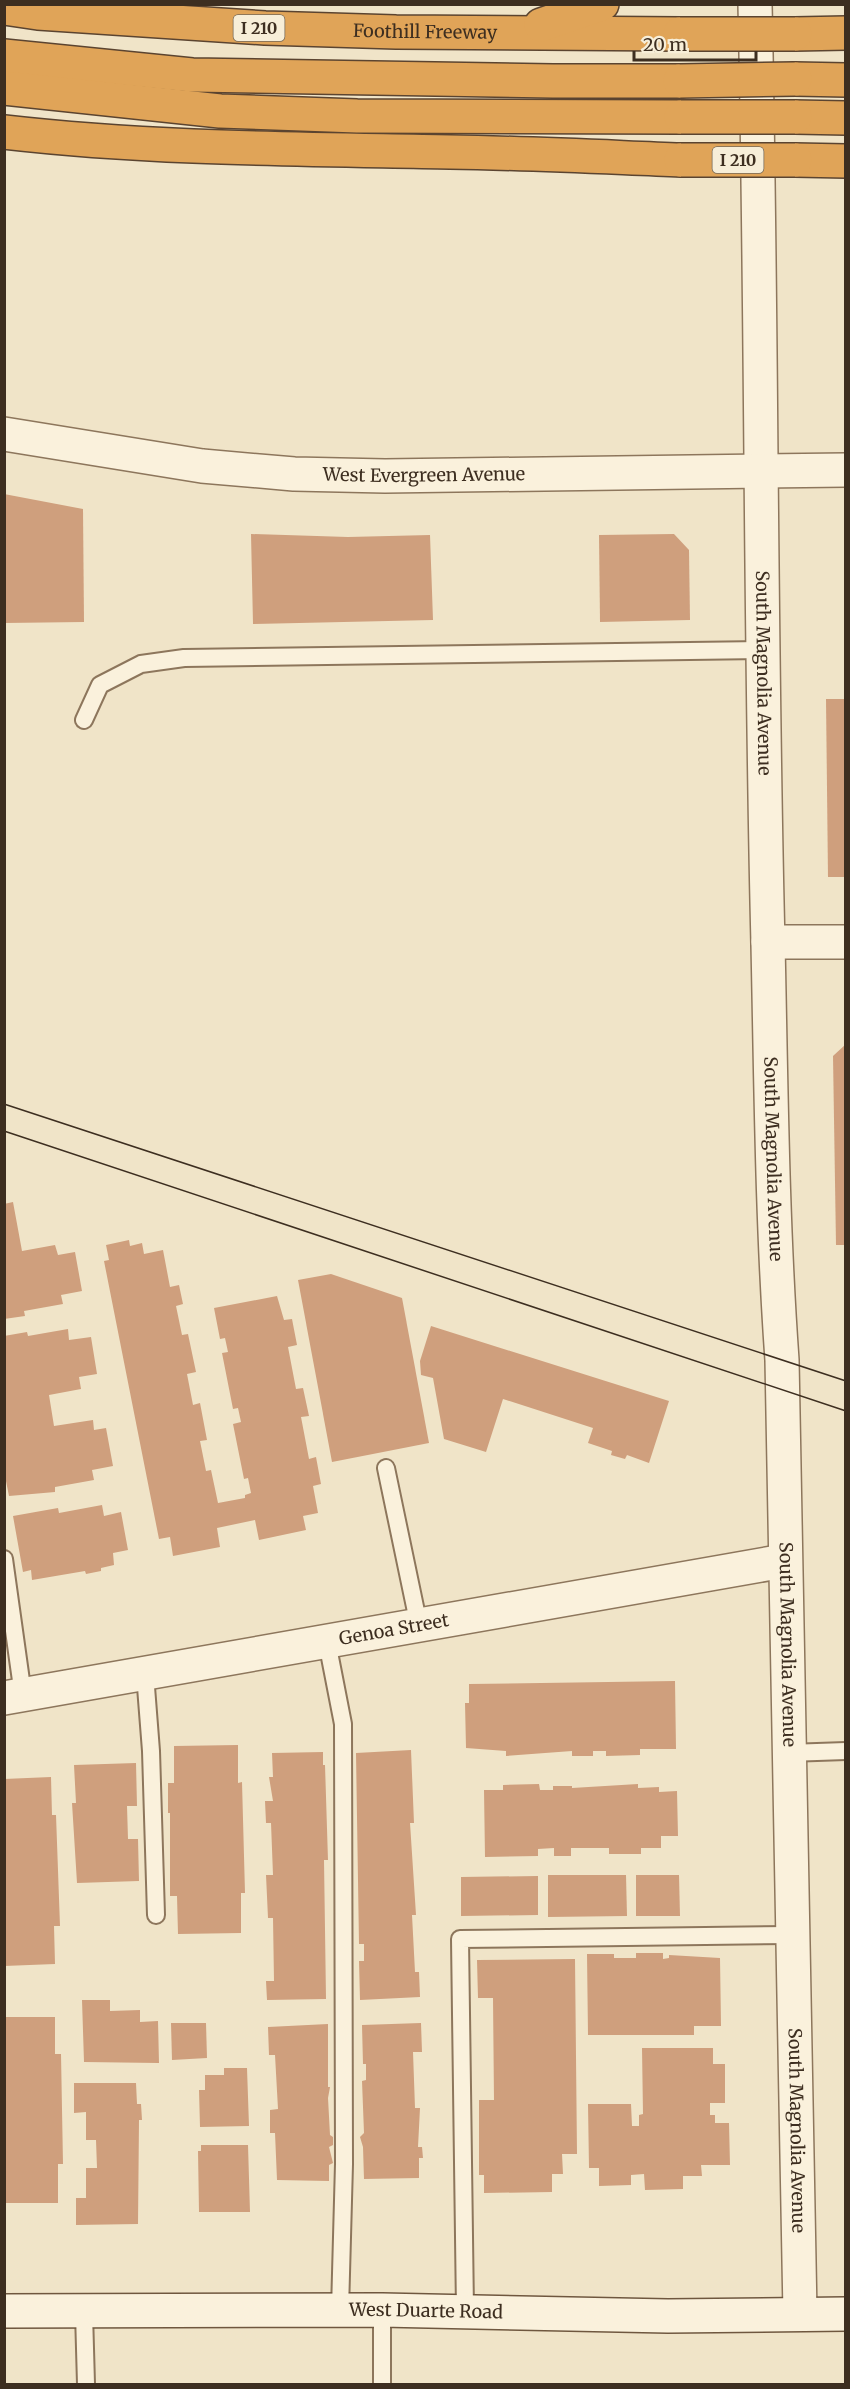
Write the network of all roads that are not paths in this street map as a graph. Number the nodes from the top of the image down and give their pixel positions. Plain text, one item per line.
1 (602, 4) edge
2 (755, 4) edge
3 (4, 8) edge
4 (846, 33) edge
5 (513, 34) junction
6 (4, 56) edge
7 (846, 80) edge
8 (4, 88) edge
9 (846, 118) edge
10 (4, 132) edge
11 (846, 161) edge
12 (4, 434) edge
13 (762, 470) junction
14 (846, 470) edge
15 (762, 650) junction
16 (84, 720) dead end
17 (768, 942) junction
18 (846, 942) edge
19 (386, 1468) dead end
20 (4, 1559) edge
21 (784, 1562) junction
22 (418, 1626) junction
23 (327, 1642) junction
24 (145, 1674) junction
25 (14, 1697) edge
26 (846, 1751) edge
27 (788, 1752) junction
28 (156, 1915) dead end
29 (792, 1935) junction
30 (340, 2310) junction
31 (382, 2310) junction
32 (465, 2310) junction
33 (4, 2311) edge
34 (84, 2313) junction
35 (800, 2314) junction
36 (846, 2314) edge
37 (86, 2385) edge
38 (382, 2385) edge

1 - 5 highway
2 - 13 street, South Magnolia Avenue
3 - 5 highway, Foothill Freeway / I 210
4 - 5 highway, Foothill Freeway / I 210, bridge
6 - 7 highway, bridge
8 - 9 highway, bridge
10 - 11 highway, I 210, bridge
12 - 13 street, West Evergreen Avenue
13 - 14 street, West Evergreen Avenue
13 - 15 street, South Magnolia Avenue
15 - 16 lane
15 - 17 street, South Magnolia Avenue
17 - 18 street
17 - 21 street, South Magnolia Avenue
19 - 22 lane
20 - 25 lane
21 - 22 street, Genoa Street
21 - 27 street, South Magnolia Avenue
22 - 23 street, Genoa Street
23 - 24 street, Genoa Street
23 - 30 lane
24 - 25 street, Genoa Street
24 - 28 lane
26 - 27 lane
27 - 29 street, South Magnolia Avenue
29 - 32 lane
29 - 35 street, South Magnolia Avenue
30 - 31 street, West Duarte Road
30 - 34 street, West Duarte Road
31 - 32 street, West Duarte Road
31 - 38 lane
32 - 35 street, West Duarte Road
33 - 34 street, West Duarte Road
34 - 37 lane
35 - 36 street, West Duarte Road

